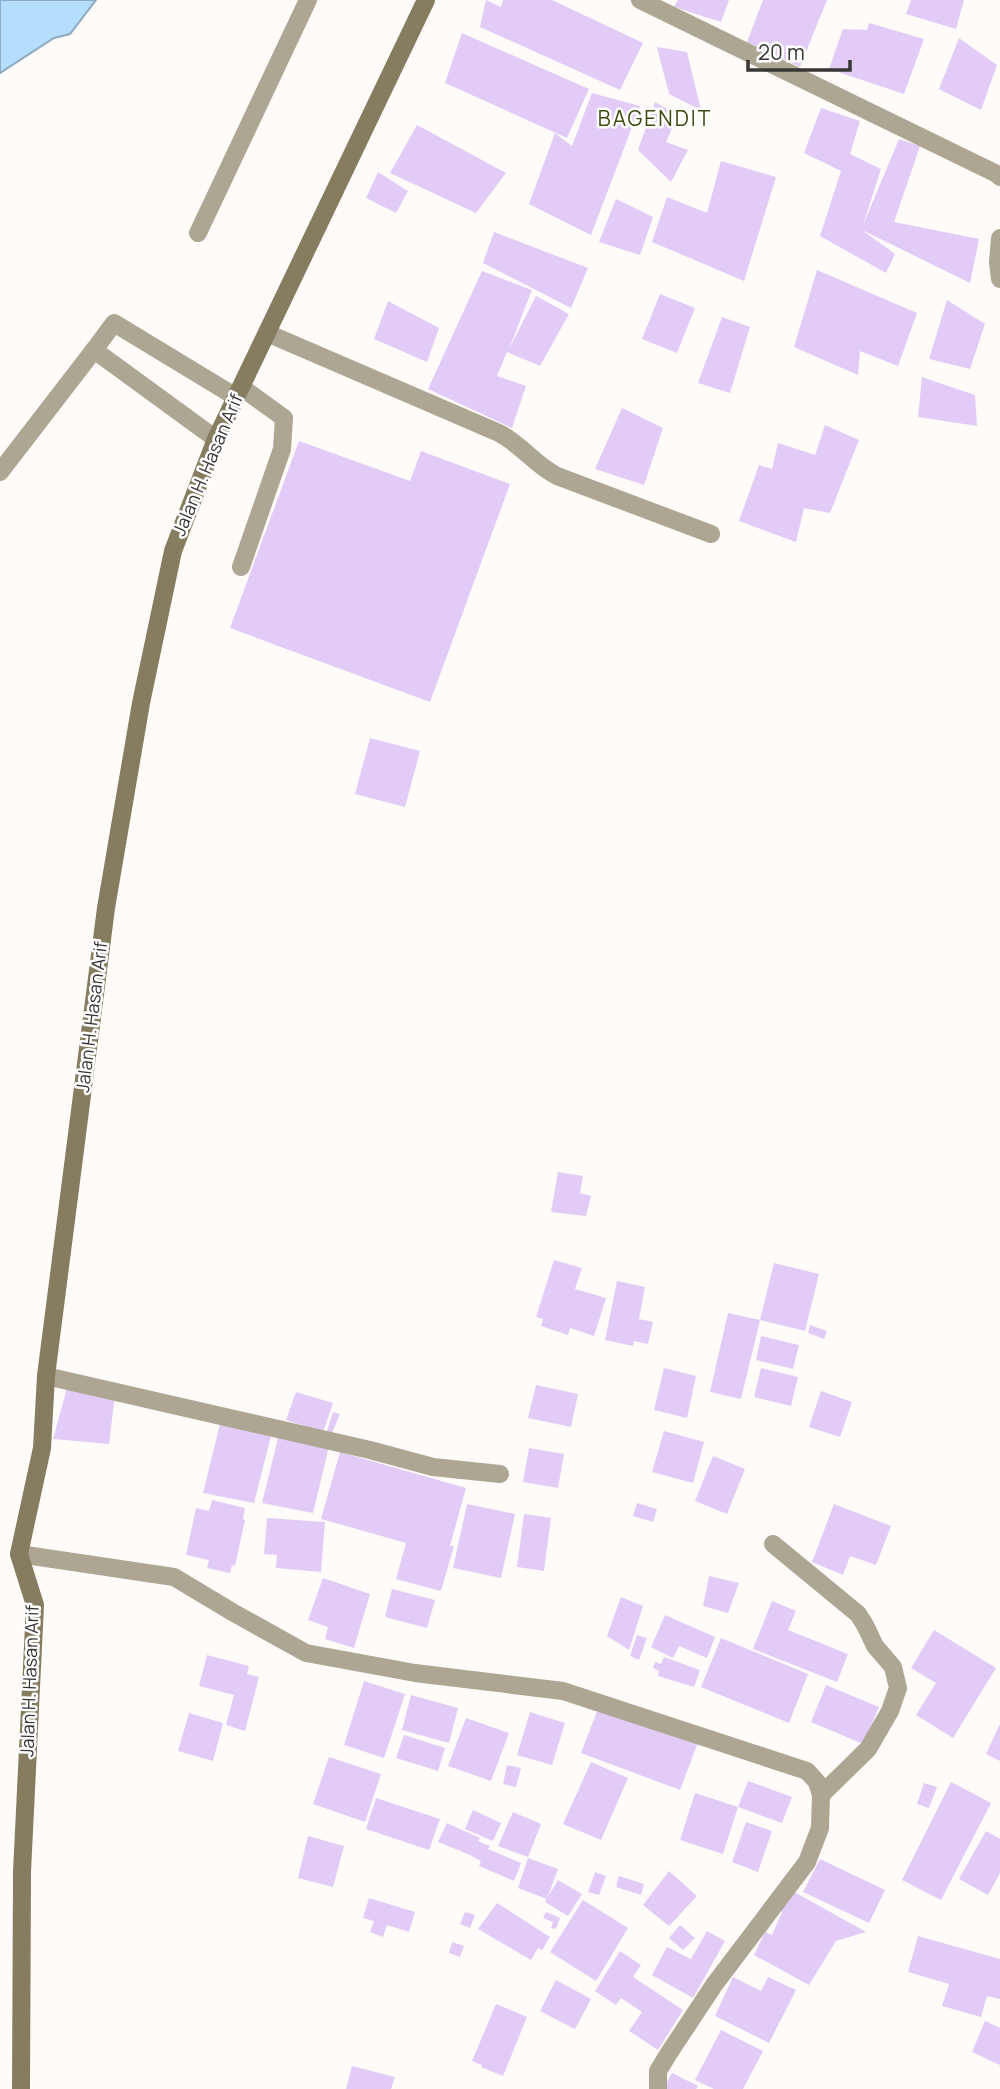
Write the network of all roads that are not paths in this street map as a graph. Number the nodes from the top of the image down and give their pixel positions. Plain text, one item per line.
1 (308, 0) edge
2 (426, 0) edge
3 (640, 0) edge
4 (1000, 177) edge
5 (198, 233) dead end
6 (1000, 238) edge
7 (1000, 279) edge
8 (267, 333) junction
9 (93, 350) junction
10 (239, 392) junction
11 (216, 439) junction
12 (3, 461) edge
13 (711, 534) dead end
14 (241, 567) dead end
15 (46, 1376) junction
16 (500, 1474) dead end
17 (773, 1544) dead end
18 (19, 1554) junction
19 (821, 1795) junction
20 (21, 2089) edge
21 (658, 2089) edge

1 - 5 street
2 - 8 main road, Jalan H. Hasan Arif
3 - 4 street
6 - 7 street
8 - 10 main road, Jalan H. Hasan Arif
8 - 13 street
9 - 10 street
9 - 11 street
9 - 12 street
10 - 11 main road, Jalan H. Hasan Arif
10 - 14 street
11 - 15 main road, Jalan H. Hasan Arif
15 - 16 street
15 - 18 main road, Jalan H. Hasan Arif
17 - 19 street
18 - 19 street
18 - 20 main road, Jalan H. Hasan Arif
19 - 21 street

